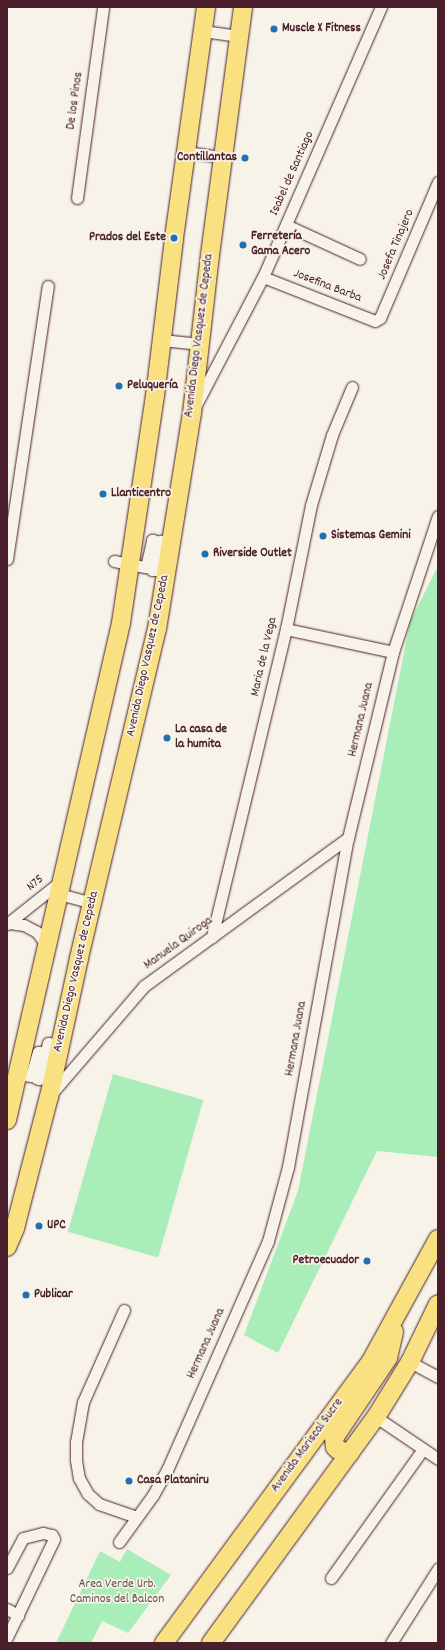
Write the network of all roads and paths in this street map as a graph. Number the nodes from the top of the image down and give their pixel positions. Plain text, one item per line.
1 (103, 7) edge
2 (206, 7) edge
3 (243, 7) edge
4 (381, 7) edge
5 (203, 30) junction
6 (239, 36) junction
7 (186, 152) junction
8 (223, 158) junction
9 (438, 185) edge
10 (77, 198) dead end
11 (286, 225) junction
12 (360, 259) dead end
13 (263, 277) junction
14 (48, 286) dead end
15 (380, 318) joint
16 (162, 340) junction
17 (200, 344) junction
18 (352, 387) dead end
19 (192, 413) junction
20 (438, 516) edge
21 (7, 559) edge
22 (122, 563) junction
23 (166, 575) junction
24 (286, 629) junction
25 (393, 652) junction
26 (348, 838) junction
27 (60, 887) junction
28 (92, 903) junction
29 (8, 924) edge
30 (212, 937) junction
31 (47, 946) junction
32 (60, 1045) junction
33 (18, 1074) junction
34 (49, 1097) junction
35 (7, 1120) edge
36 (438, 1239) edge
37 (7, 1247) edge
38 (438, 1304) edge
39 (124, 1310) dead end
40 (399, 1310) junction
41 (410, 1362) junction
42 (438, 1377) edge
43 (376, 1417) junction
44 (423, 1449) junction
45 (350, 1453) junction
46 (438, 1459) edge
47 (136, 1517) junction
48 (119, 1542) dead end
49 (7, 1568) edge
50 (438, 1569) edge
51 (331, 1578) dead end
52 (434, 1584) edge
53 (7, 1609) edge
54 (18, 1615) junction
55 (7, 1637) edge
56 (164, 1643) edge
57 (211, 1643) edge
58 (391, 1643) edge

1 - 10 street, De los Pinos
2 - 5 main road
3 - 6 main road, Avenida Diego Vasquez de Cepeda
4 - 11 street, Isabel de Santiago
5 - 6 street
5 - 7 main road
6 - 8 main road, Avenida Diego Vasquez de Cepeda
7 - 8 street
7 - 16 main road
8 - 17 main road, Avenida Diego Vasquez de Cepeda
9 - 15 street, Josefa Tinajero
11 - 12 street
11 - 13 street, Isabel de Santiago
13 - 15 street, Josefina Barba
13 - 19 street, Isabel de Santiago
14 - 21 street
16 - 17 street
16 - 22 main road
17 - 19 main road, Avenida Diego Vasquez de Cepeda
18 - 24 street, Maria de la Vega
19 - 23 main road, Avenida Diego Vasquez de Cepeda
20 - 25 street, Hermana Juana
22 - 23 street
22 - 27 main road
23 - 28 main road, Avenida Diego Vasquez de Cepeda
24 - 25 street
24 - 30 street, Maria de la Vega
25 - 26 street, Hermana Juana
26 - 30 street, Manuela Quiroga
26 - 47 street, Hermana Juana
27 - 28 street
27 - 29 street, N75
27 - 31 main road
28 - 32 main road, Avenida Diego Vasquez de Cepeda
29 - 31 street, N75
30 - 34 street, Manuela Quiroga
31 - 33 main road
32 - 33 street
32 - 34 main road, Avenida Diego Vasquez de Cepeda
33 - 35 main road
34 - 37 main road, Avenida Diego Vasquez de Cepeda
36 - 40 main road, Avenida Mariscal Sucre
38 - 41 main road
39 - 47 street
40 - 45 main road
40 - 56 main road, Avenida Mariscal Sucre
41 - 42 street
41 - 43 main road
43 - 44 street
43 - 45 main road
44 - 46 street
44 - 51 street
45 - 57 main road
47 - 48 street, Hermana Juana
49 - 54 street
50 - 52 street
52 - 58 street
53 - 54 street
54 - 55 street

